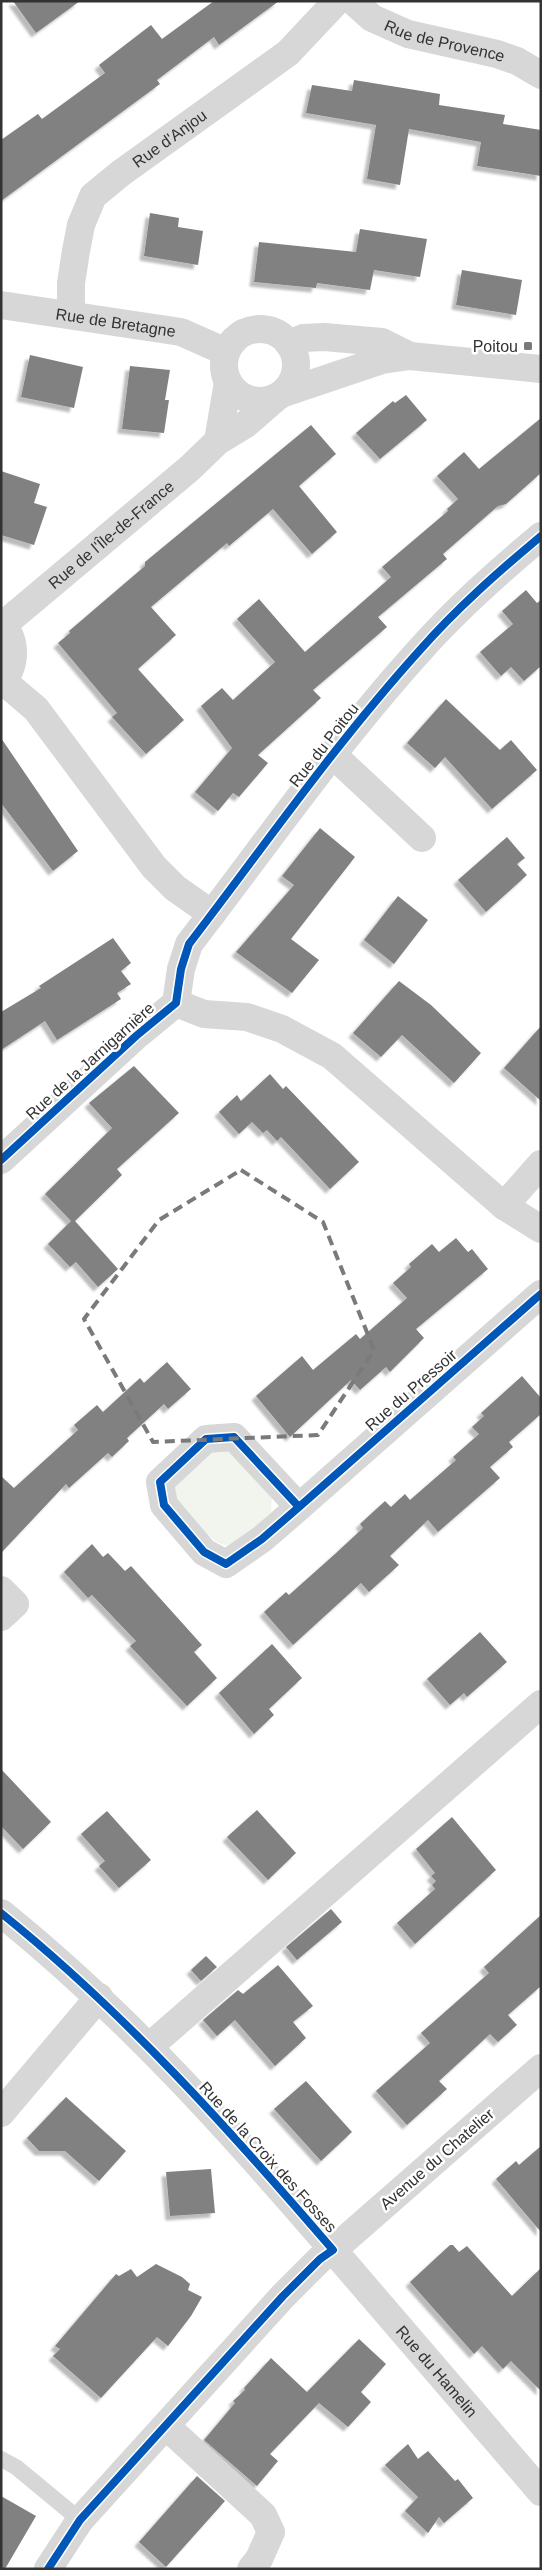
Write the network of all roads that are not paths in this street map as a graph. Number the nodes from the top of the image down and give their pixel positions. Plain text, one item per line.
1 (337, 1) edge
2 (353, 1) edge
3 (541, 75) edge
4 (1, 305) edge
5 (71, 315) junction
6 (289, 344) junction
7 (226, 352) junction
8 (410, 356) junction
9 (541, 369) edge
10 (228, 382) junction
11 (280, 395) junction
12 (218, 441) junction
13 (541, 536) edge
14 (2, 624) edge
15 (2, 682) edge
16 (332, 754) junction
17 (422, 838) dead end
18 (212, 914) junction
19 (176, 1003) junction
20 (1, 1160) edge
21 (541, 1164) edge
22 (504, 1206) junction
23 (541, 1229) edge
24 (541, 1294) edge
25 (299, 1507) junction
26 (1, 1590) edge
27 (1, 1617) edge
28 (541, 1704) edge
29 (1, 1912) edge
30 (98, 1997) junction
31 (150, 2046) junction
32 (541, 2068) edge
33 (1, 2113) edge
34 (333, 2250) junction
35 (167, 2427) junction
36 (1, 2459) edge
37 (541, 2492) edge
38 (80, 2520) junction
39 (48, 2569) edge
40 (251, 2569) edge

1 - 5 street, Rue d'Anjou
2 - 3 street, Rue de Provence
4 - 5 street, Rue de Bretagne
5 - 7 street, Rue de Bretagne
6 - 7 street
6 - 8 street
6 - 11 street
7 - 10 street
8 - 9 street
8 - 11 street
10 - 11 street
10 - 12 street
11 - 12 street, Rue de l'Île-de-France
12 - 14 street, Rue de l'Île-de-France
13 - 16 street, Rue du Poitou
14 - 15 street
15 - 18 street
16 - 17 street, Rue du Poitou
16 - 18 street, Rue du Poitou
18 - 19 street, Rue du Poitou
19 - 20 street, Rue de la Jarnigarnière
19 - 22 street, Rue de la Jarnigarnière
21 - 22 street
22 - 23 street, Rue de la Jarnigarnière
24 - 25 street, Rue du Pressoir
25 - 25 street, Rue du Pressoir
26 - 27 street
28 - 31 street
29 - 30 street, Rue de la Croix des Fosses
30 - 31 street, Rue de la Croix des Fosses
30 - 33 street
31 - 34 street, Rue de la Croix des Fosses
32 - 34 street, Avenue du Chatelier
34 - 35 street, Rue de la Croix des Fosses
34 - 37 street, Rue du Hamelin
35 - 38 street, Rue de la Croix des Fosses
35 - 40 street
36 - 38 lane
38 - 39 street, Rue de la Croix des Fosses

